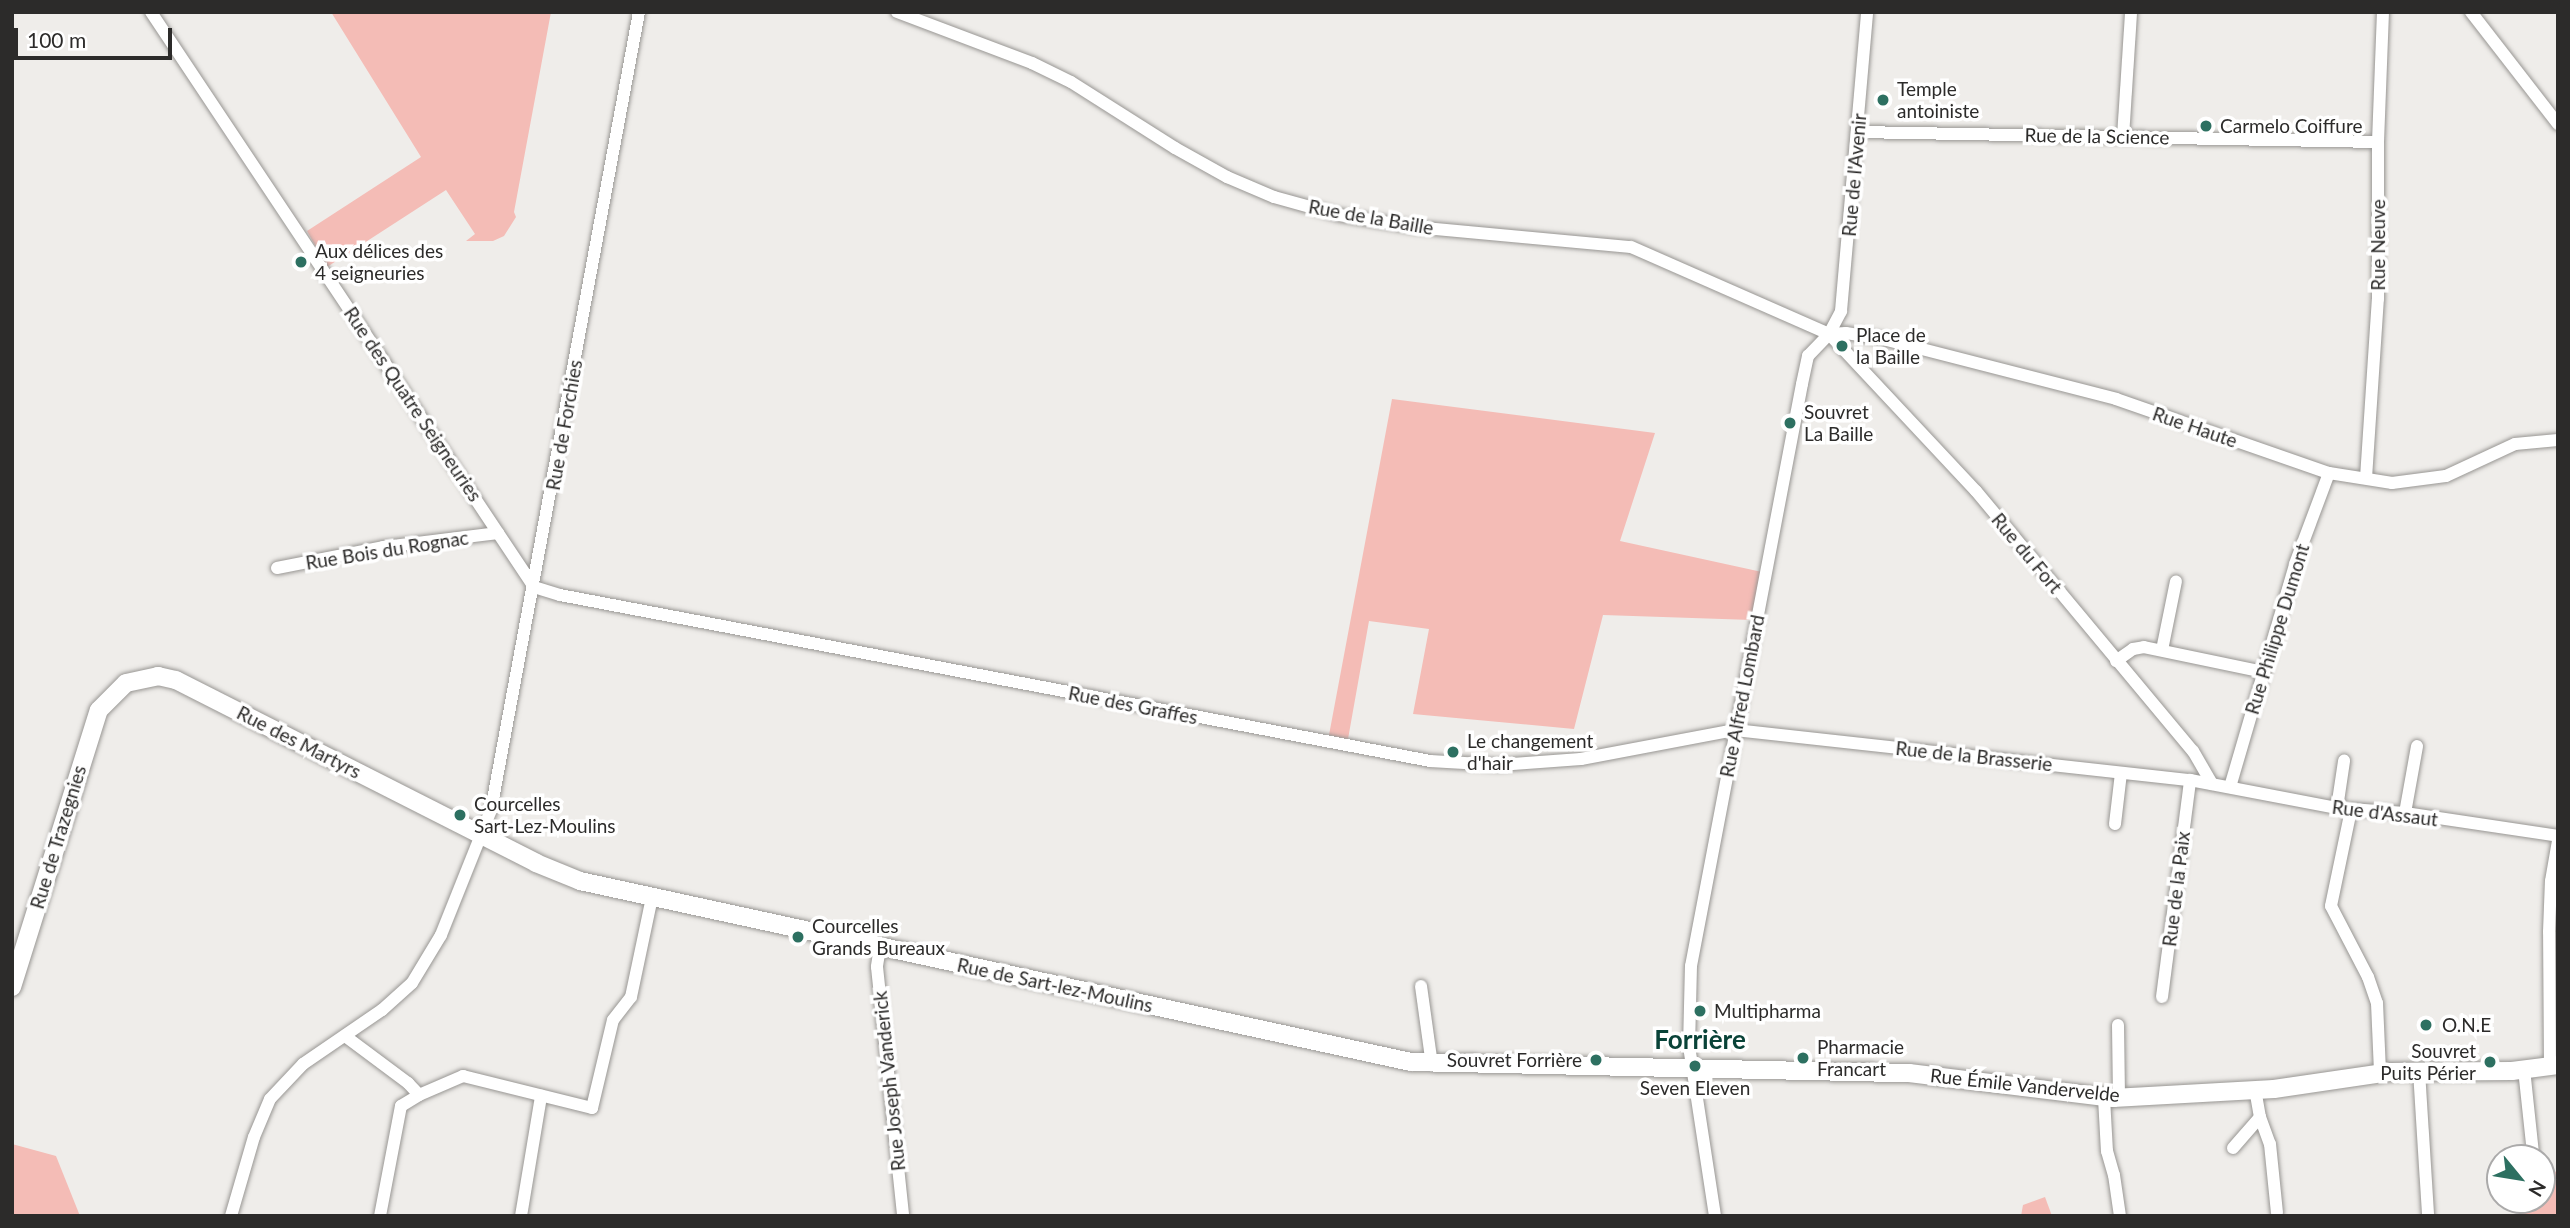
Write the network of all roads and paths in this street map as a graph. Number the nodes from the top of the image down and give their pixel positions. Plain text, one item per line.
1 (151, 12) edge
2 (639, 12) edge
3 (897, 12) edge
4 (1867, 12) edge
5 (2131, 12) edge
6 (2383, 12) edge
7 (2471, 12) edge
8 (2558, 124) edge
9 (1858, 132) junction
10 (2123, 137) junction
11 (2378, 142) junction
12 (1829, 334) junction
13 (2558, 440) edge
14 (2329, 473) junction
15 (2366, 478) junction
16 (498, 533) junction
17 (277, 568) dead end
18 (2176, 581) dead end
19 (534, 587) junction
20 (2162, 650) junction
21 (2116, 661) junction
22 (2264, 672) junction
23 (113, 692) joint
24 (1735, 730) junction
25 (2417, 746) dead end
26 (2344, 761) dead end
27 (2121, 773) junction
28 (2190, 780) junction
29 (2212, 783) junction
30 (2230, 787) junction
31 (2337, 808) junction
32 (2351, 810) junction
33 (2404, 814) junction
34 (2116, 824) dead end
35 (481, 835) junction
36 (2558, 839) edge
37 (652, 897) junction
38 (880, 947) junction
39 (1421, 986) dead end
40 (12, 987) edge
41 (2162, 997) dead end
42 (2118, 1026) dead end
43 (345, 1036) junction
44 (1433, 1065) junction
45 (2554, 1066) edge
46 (1692, 1068) junction
47 (2524, 1069) junction
48 (2419, 1071) junction
49 (2380, 1073) junction
50 (2255, 1089) junction
51 (419, 1095) junction
52 (541, 1096) junction
53 (2112, 1098) junction
54 (2260, 1117) junction
55 (2532, 1144) edge
56 (2233, 1149) dead end
57 (2277, 1213) dead end
58 (232, 1216) edge
59 (380, 1216) edge
60 (521, 1216) edge
61 (903, 1216) edge
62 (1715, 1216) edge
63 (2120, 1216) edge
64 (2428, 1216) edge

1 - 16 street, Rue des Quatre Seigneuries
2 - 19 street, Rue de Forchies
3 - 12 street, Rue de la Baille
4 - 9 street, Rue de l'Avenir
5 - 10 street
6 - 11 street, Rue Neuve
7 - 8 street
9 - 10 street, Rue de la Science
9 - 12 street, Rue de l'Avenir
10 - 11 street, Rue de la Science
11 - 15 street, Rue Neuve
12 - 14 street, Rue Haute
12 - 21 street, Rue du Fort
12 - 24 street, Rue Alfred Lombard
13 - 15 street, Rue Haute
14 - 15 street, Rue Haute
14 - 22 street, Rue Philippe Dumont
16 - 17 street, Rue Bois du Rognac
16 - 19 street, Rue des Quatre Seigneuries
18 - 20 street
19 - 24 street, Rue des Graffes
19 - 35 street, Rue de Forchies
20 - 21 street
20 - 22 street
21 - 29 street, Rue du Fort
22 - 30 street, Rue Philippe Dumont
23 - 35 main road, Rue des Martyrs
23 - 40 main road, Rue de Trazegnies
24 - 27 street, Rue de la Brasserie
24 - 46 street, Rue Alfred Lombard
25 - 33 street
26 - 31 street
27 - 28 street, Rue de la Brasserie
27 - 34 street
28 - 29 street, Rue de la Brasserie
28 - 41 street, Rue de la Paix
29 - 30 street, Rue d'Assaut
30 - 31 street, Rue d'Assaut
31 - 32 street, Rue d'Assaut
32 - 33 street, Rue d'Assaut
32 - 49 street
33 - 36 street, Rue d'Assaut
35 - 37 main road, Rue de Sart-lez-Moulins
35 - 43 street, Rue de Forchies
36 - 45 street
37 - 38 main road, Rue de Sart-lez-Moulins
37 - 52 street
38 - 44 main road, Rue de Sart-lez-Moulins
38 - 61 street, Rue Joseph Vanderick
39 - 44 street
42 - 53 street
43 - 51 street
43 - 58 street, Rue de Forchies
44 - 46 main road, Rue de Sart-lez-Moulins
45 - 47 main road, Rue Émile Vandervelde
46 - 53 main road, Rue Émile Vandervelde
46 - 62 street, Rue Alfred Lombard
47 - 48 main road, Rue Émile Vandervelde
47 - 55 street
48 - 49 main road, Rue Émile Vandervelde
48 - 64 street
49 - 50 main road, Rue Émile Vandervelde
50 - 53 main road, Rue Émile Vandervelde
50 - 54 street
51 - 52 street
51 - 59 street
52 - 60 street
53 - 63 street
54 - 56 street
54 - 57 street

